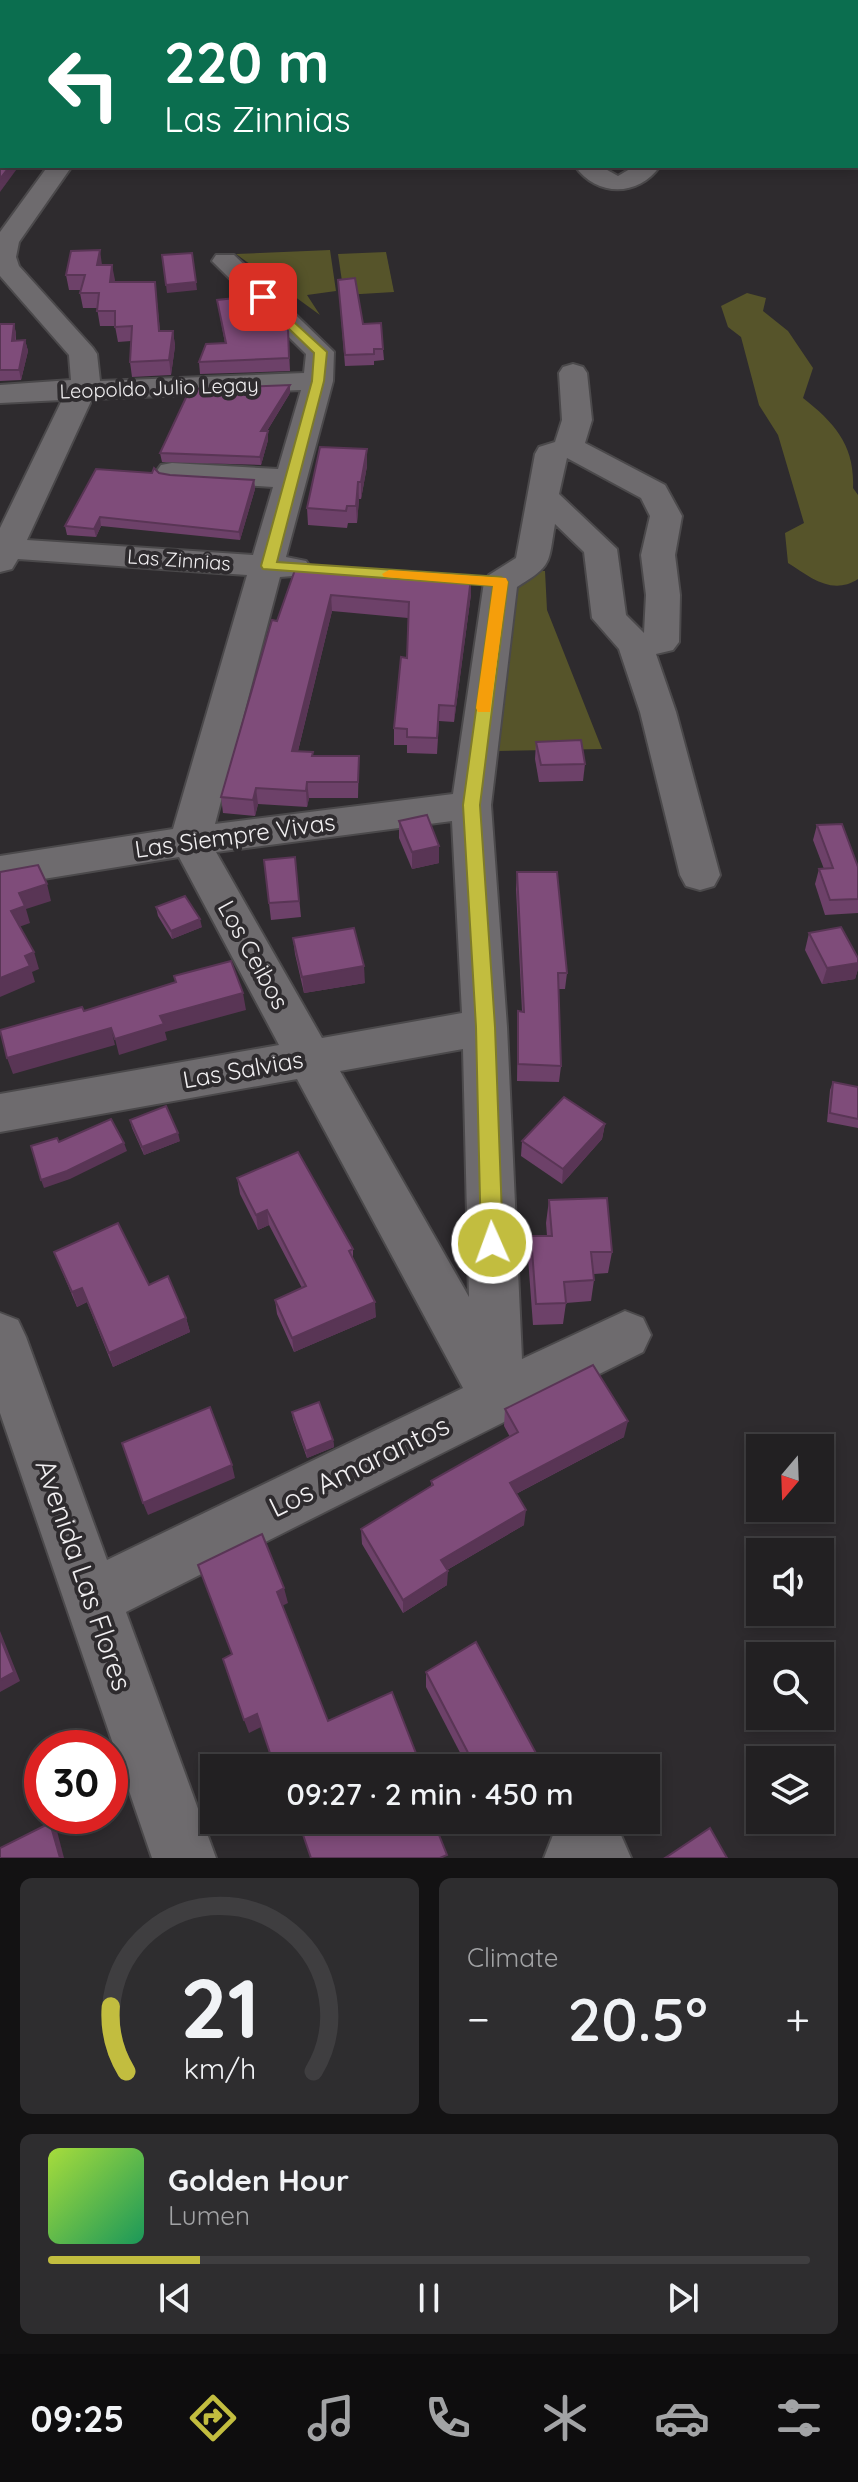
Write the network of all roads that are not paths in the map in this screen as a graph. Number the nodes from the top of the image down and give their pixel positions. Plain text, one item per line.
1 (59, 168) edge
2 (589, 168) edge
3 (646, 168) edge
4 (225, 261) dead end
5 (573, 373) dead end
6 (318, 381) junction
7 (82, 391) junction
8 (0, 394) edge
9 (568, 447) junction
10 (172, 472) edge
11 (290, 479) junction
12 (542, 495) junction
13 (2, 553) edge
14 (269, 566) junction
15 (330, 570) edge
16 (635, 645) junction
17 (471, 805) junction
18 (190, 841) junction
19 (0, 871) edge
20 (700, 875) dead end
21 (485, 1027) junction
22 (309, 1058) junction
23 (0, 1113) edge
24 (625, 1335) dead end
25 (0, 1337) edge
26 (497, 1398) junction
27 (14, 1420) edge
28 (92, 1598) junction
29 (184, 1858) edge

1 - 7 street
2 - 3 street
4 - 6 street
5 - 9 street
6 - 7 street, Leopoldo Julio Legay
6 - 11 street
7 - 8 street, Leopoldo Julio Legay
7 - 13 street
9 - 12 street
9 - 16 street
10 - 11 street
11 - 14 street
12 - 16 street
12 - 17 street
13 - 14 street, Las Zinnias
14 - 15 street, Las Zinnias
14 - 18 street
16 - 20 street
17 - 18 street, Las Siempre Vivas
17 - 21 street
18 - 19 street, Las Siempre Vivas
18 - 22 street, Los Ceibos
21 - 22 street, Las Salvias
21 - 26 street
22 - 23 street, Las Salvias
22 - 26 street, Los Ceibos
24 - 26 street, Los Amarantos
25 - 27 street, Avenida Las Flores
26 - 28 street, Los Amarantos
27 - 28 street, Avenida Las Flores
28 - 29 street, Avenida Las Flores

